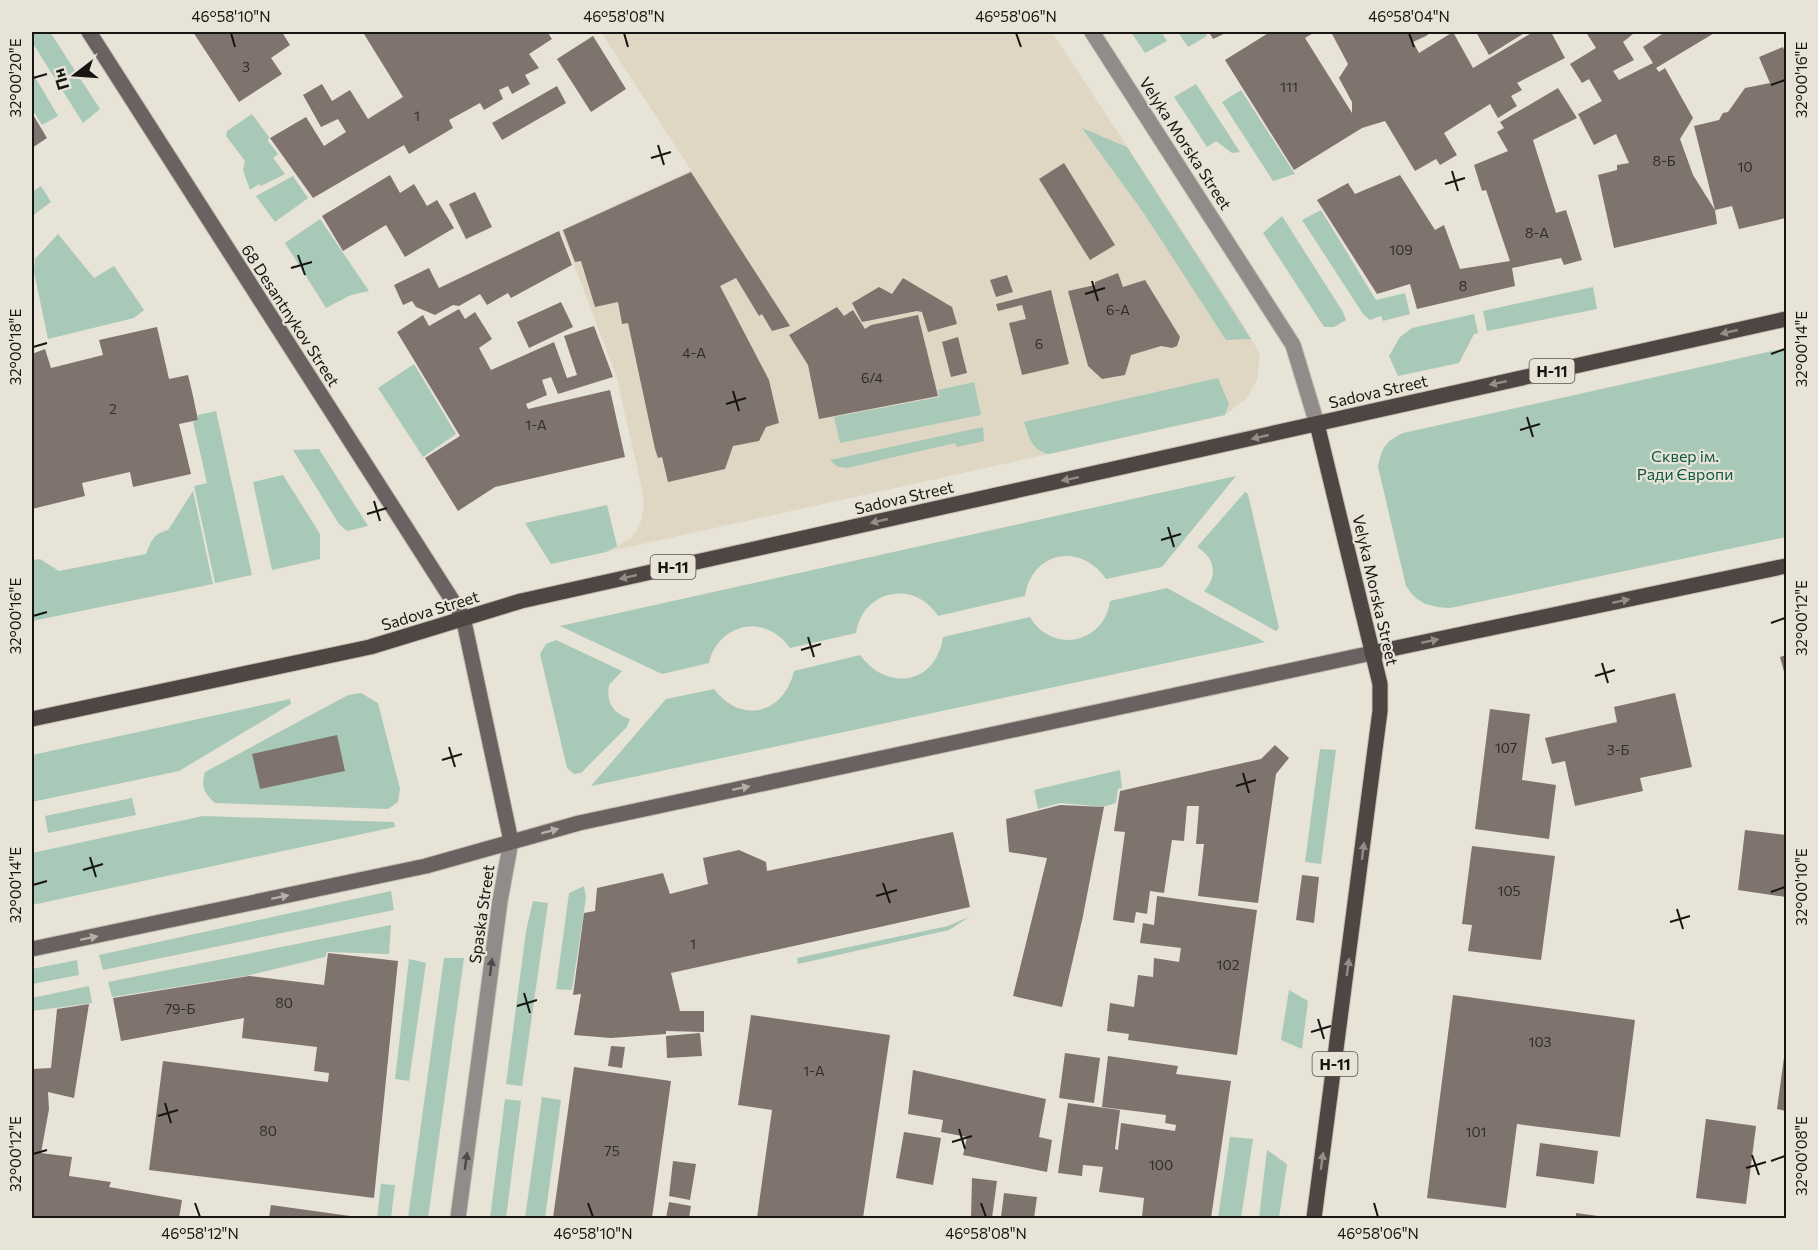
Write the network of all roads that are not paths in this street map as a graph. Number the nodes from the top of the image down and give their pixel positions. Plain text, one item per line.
1 (89, 32) edge
2 (1092, 32) edge
3 (1786, 319) edge
4 (1317, 423) junction
5 (1786, 566) edge
6 (463, 617) junction
7 (1372, 653) junction
8 (32, 719) edge
9 (511, 842) junction
10 (32, 949) edge
11 (458, 1218) edge
12 (1314, 1218) edge

1 - 6 main road, 68 Desantnykov Street
2 - 4 street, Velyka Morska Street
3 -> 4 main road, Sadova Street / Н-11
4 -> 6 main road, Sadova Street / Н-11
4 - 7 main road, Velyka Morska Street
7 -> 5 main road
6 - 8 main road, Sadova Street / Н-11
6 - 9 main road, Spaska Street
9 -> 7 main road
12 -> 7 main road, Velyka Morska Street / Н-11
10 -> 9 main road
11 -> 9 street, Spaska Street

